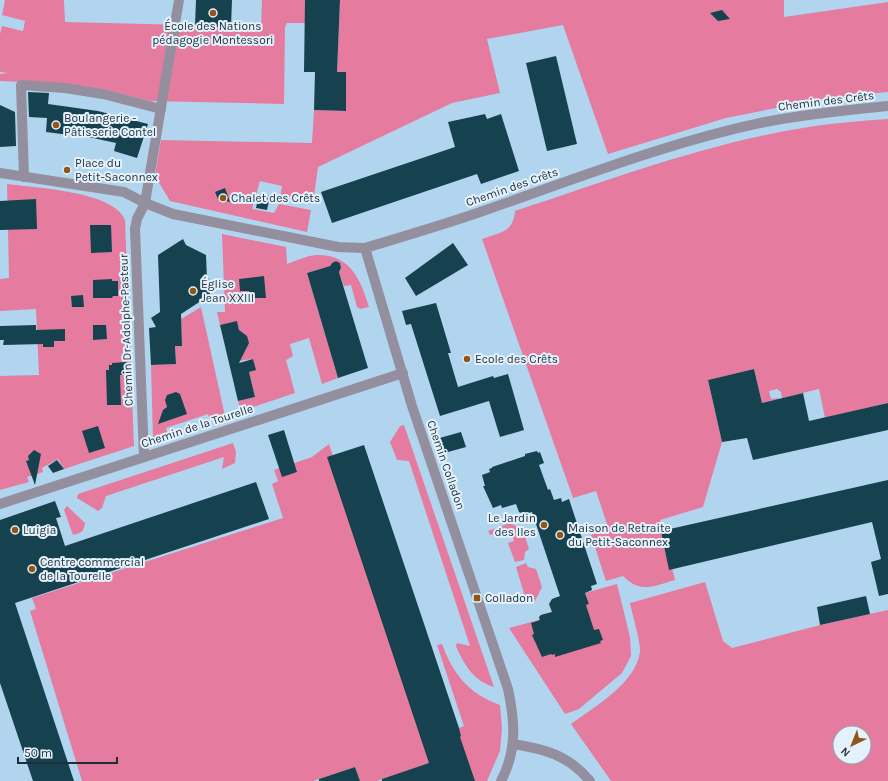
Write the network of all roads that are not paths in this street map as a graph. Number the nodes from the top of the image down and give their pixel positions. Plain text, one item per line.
1 (179, 0) edge
2 (888, 106) edge
3 (161, 108) junction
4 (0, 173) edge
5 (24, 177) junction
6 (145, 203) junction
7 (365, 248) junction
8 (403, 372) junction
9 (144, 457) junction
10 (0, 504) edge
11 (513, 744) junction
12 (502, 781) edge
13 (590, 781) edge

1 - 3 street, Chemin Dr-Adolphe-Pasteur
2 - 7 street, Chemin des Crêts
3 - 5 street
3 - 6 street, Chemin Dr-Adolphe-Pasteur
4 - 5 street
5 - 6 street
6 - 7 street, Chemin des Crêts
6 - 9 street, Chemin Dr-Adolphe-Pasteur
7 - 8 street, Chemin Colladon
8 - 9 street, Chemin de la Tourelle
8 - 11 street, Chemin Colladon
9 - 10 street, Chemin de la Tourelle
11 - 12 street, Chemin Colladon
11 - 13 street

